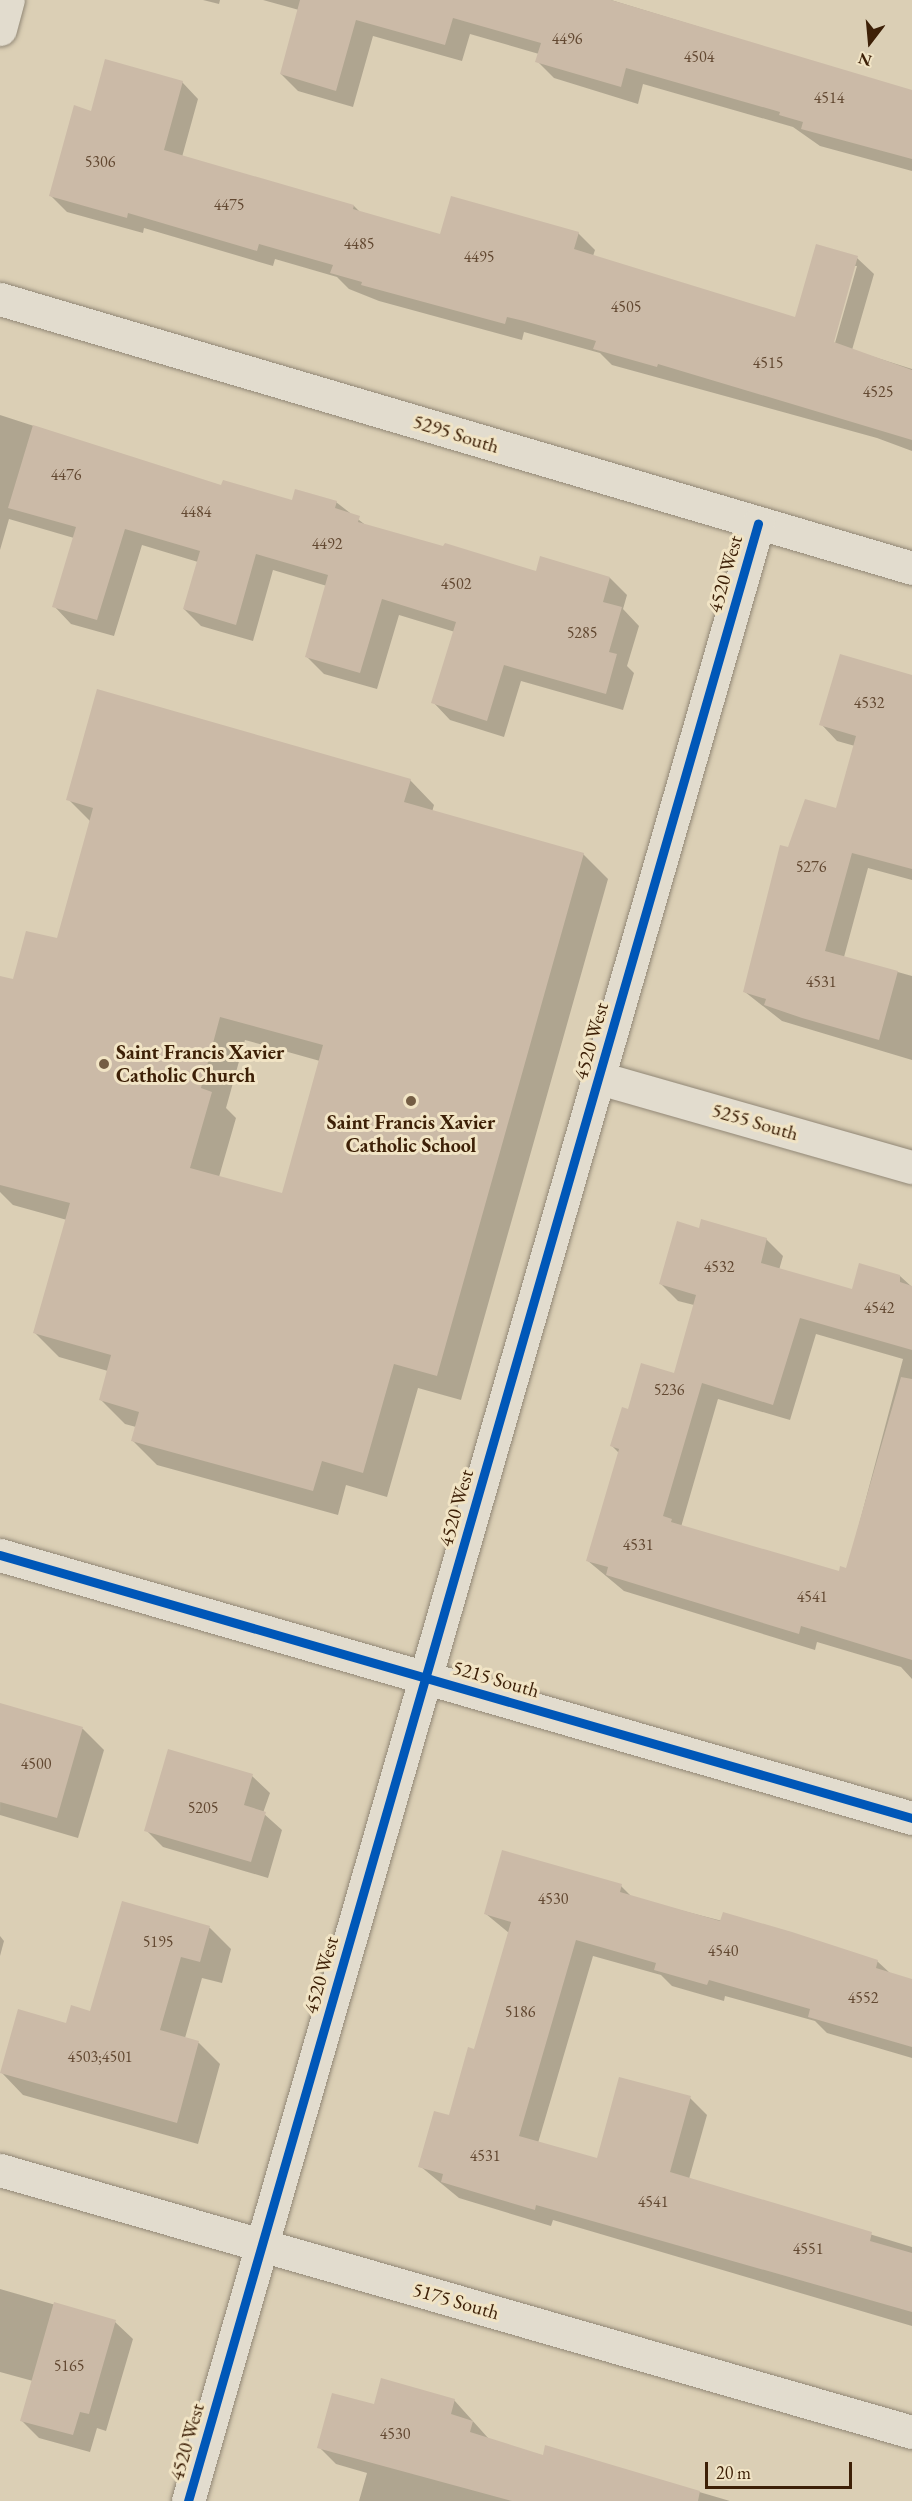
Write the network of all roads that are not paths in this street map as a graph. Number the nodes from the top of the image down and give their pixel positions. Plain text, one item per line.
1 (8, 0) edge
2 (0, 29) edge
3 (0, 298) edge
4 (758, 525) junction
5 (912, 568) edge
6 (599, 1077) junction
7 (912, 1167) edge
8 (0, 1555) edge
9 (426, 1677) junction
10 (912, 1818) edge
11 (0, 2170) edge
12 (262, 2246) junction
13 (912, 2432) edge
14 (188, 2501) edge

1 - 2 street
3 - 4 street, 5295 South
4 - 5 street, 5295 South
4 - 6 street, 4520 West
6 - 7 street, 5255 South
6 - 9 street, 4520 West
8 - 9 street, 5215 South
9 - 10 street, 5215 South
9 - 12 street, 4520 West
11 - 12 street, 5175 South
12 - 13 street, 5175 South
12 - 14 street, 4520 West

